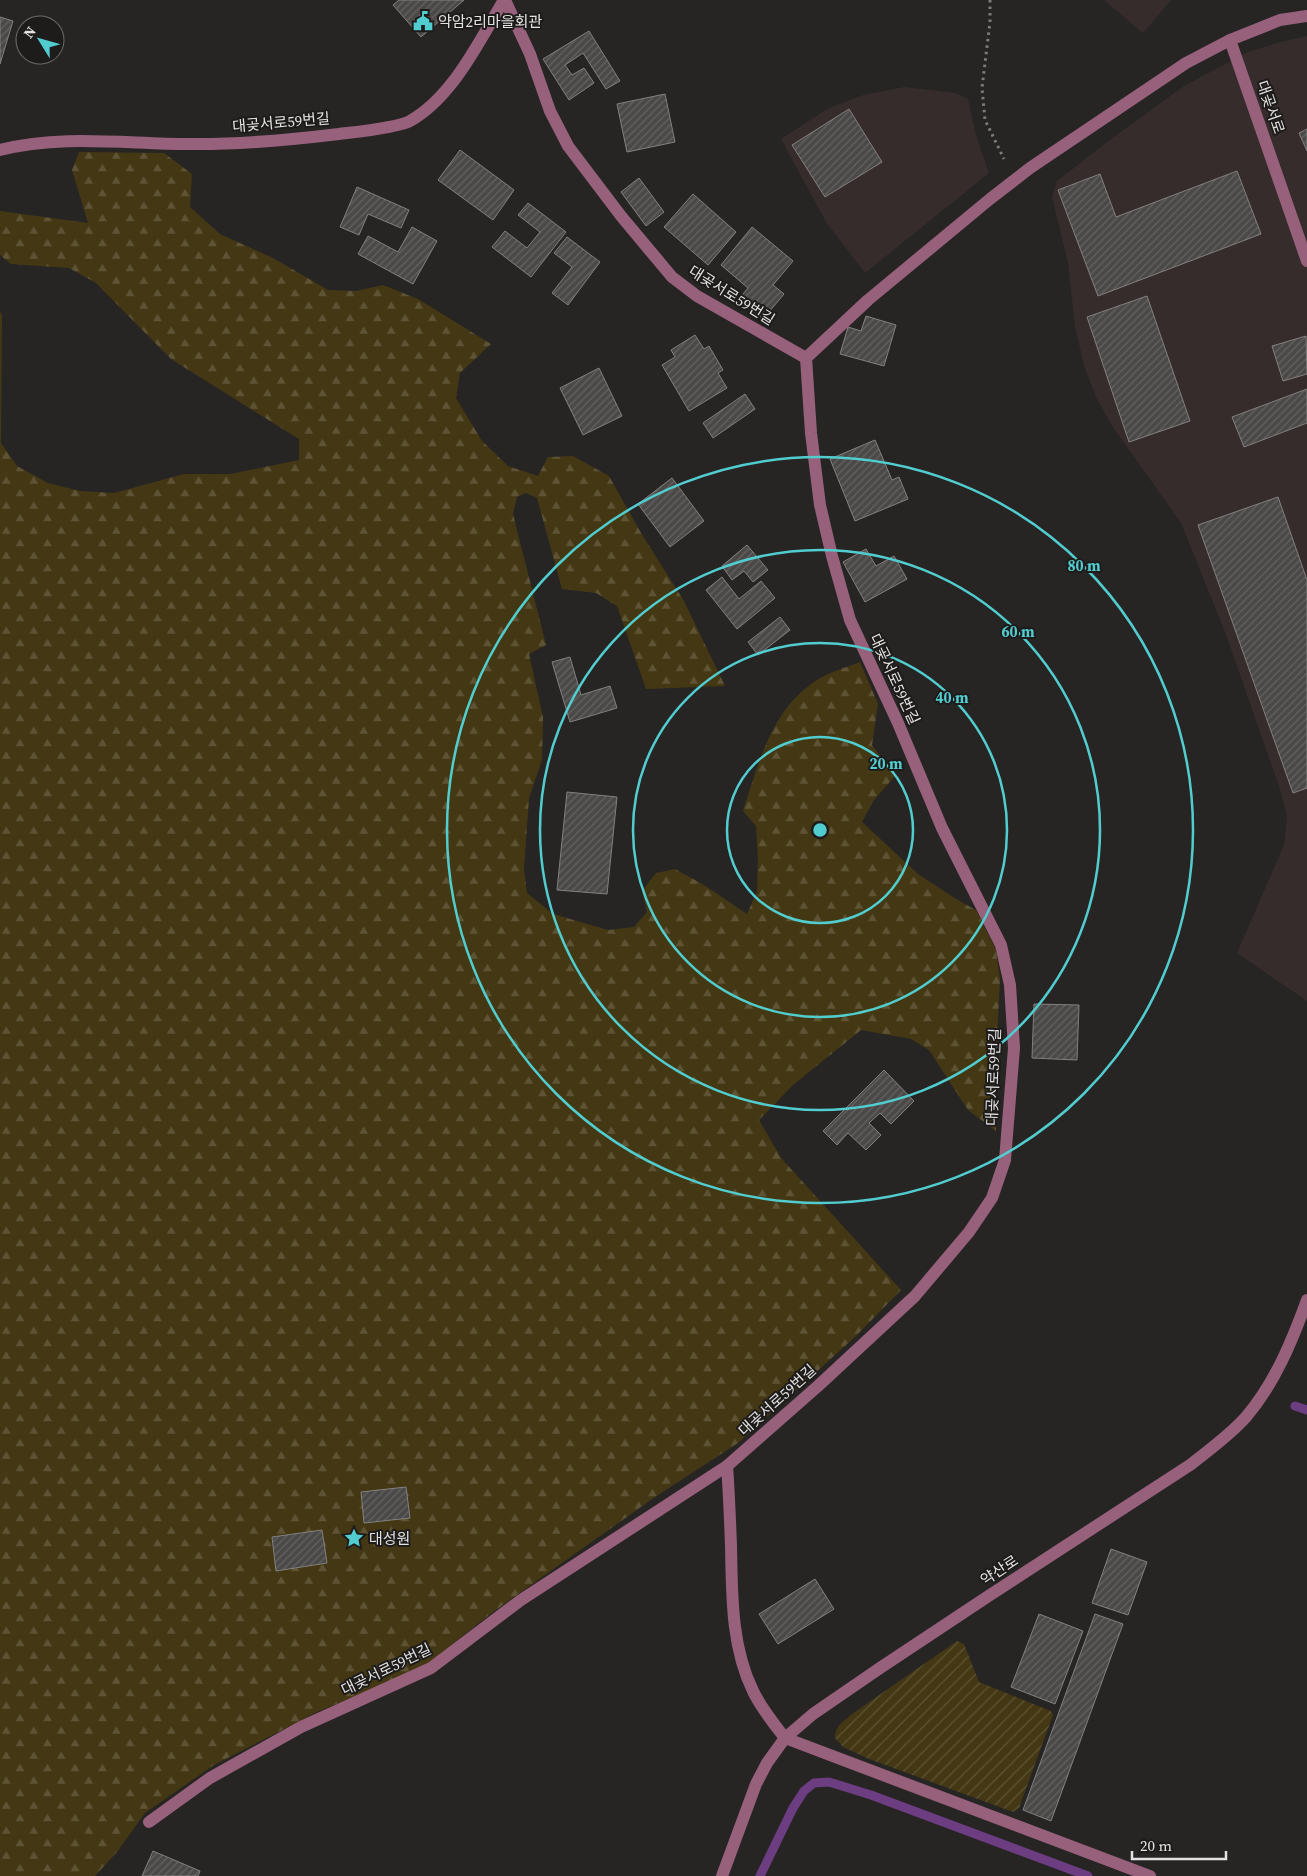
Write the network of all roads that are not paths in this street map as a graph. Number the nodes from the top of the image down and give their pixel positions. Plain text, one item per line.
1 (504, 0) edge
2 (1307, 16) edge
3 (1230, 40) junction
4 (0, 150) edge
5 (1307, 261) edge
6 (806, 358) junction
7 (1307, 1300) edge
8 (727, 1466) junction
9 (785, 1738) junction
10 (149, 1822) dead end
11 (722, 1876) edge
12 (1150, 1876) edge

1 - 4 street, 대곶서로59번길
1 - 6 street, 대곶서로59번길
2 - 3 street
3 - 5 street, 대곶서로
3 - 6 street
6 - 8 street, 대곶서로59번길
7 - 9 street, 약산로
8 - 9 street
8 - 10 street, 대곶서로59번길
9 - 11 street, 약산로
9 - 12 street

